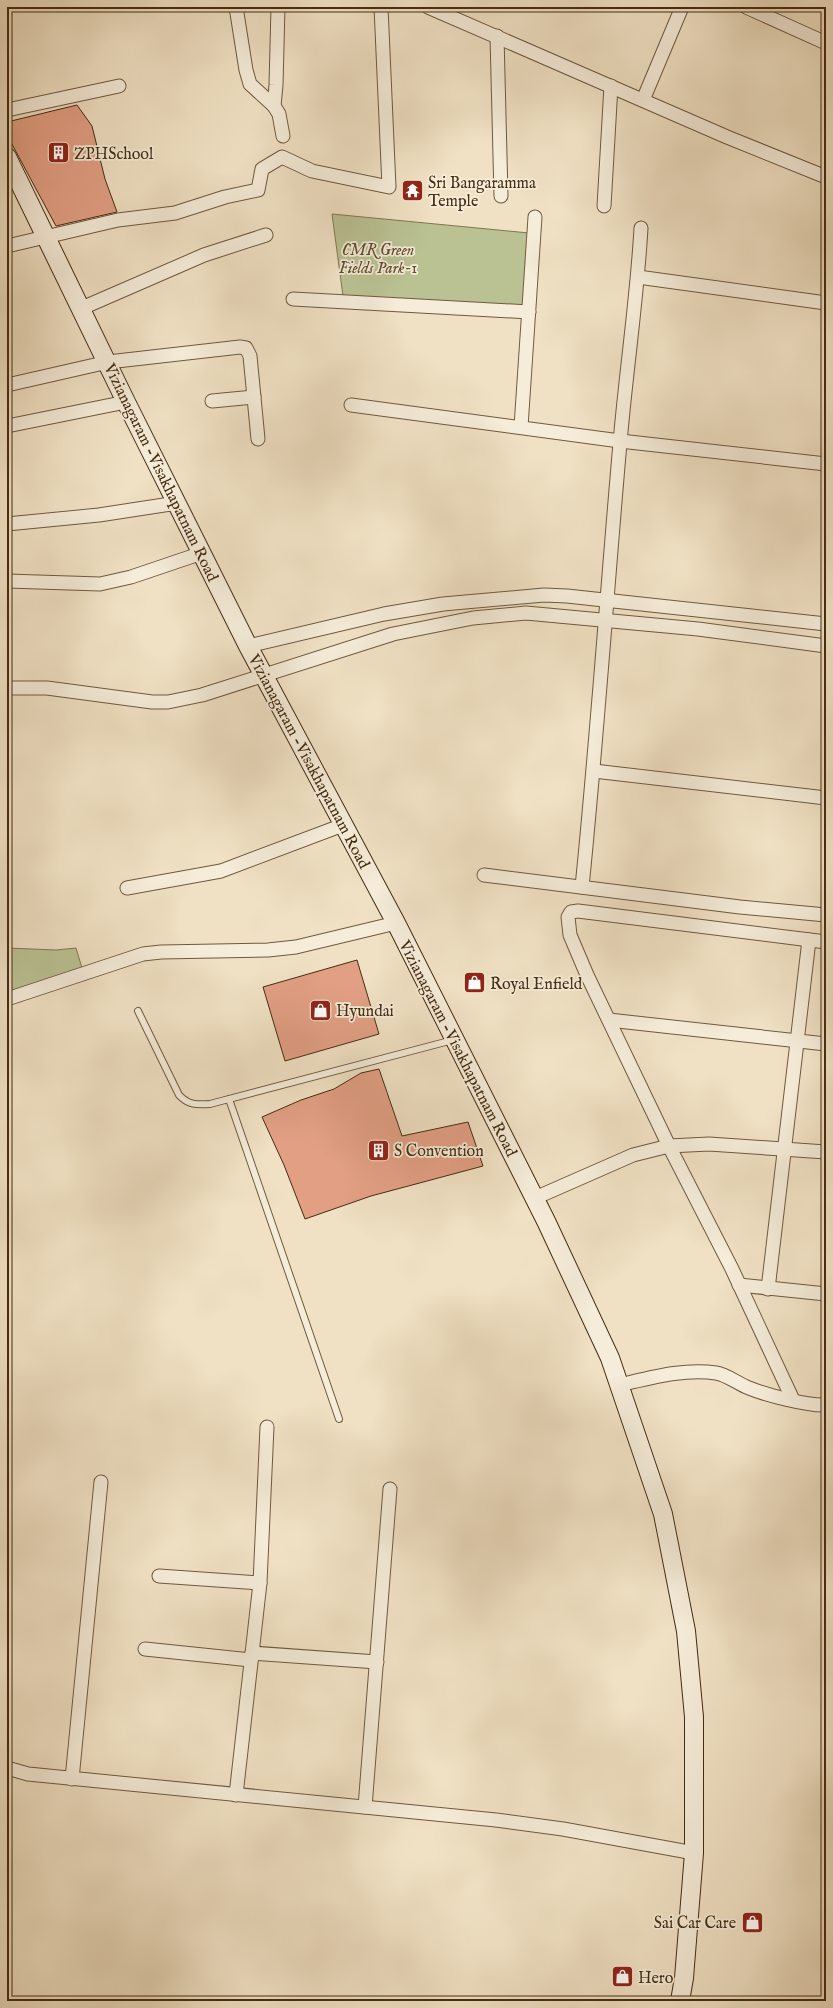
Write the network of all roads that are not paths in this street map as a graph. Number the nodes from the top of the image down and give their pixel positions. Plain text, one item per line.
1 (236, 7) edge
2 (278, 7) edge
3 (381, 7) edge
4 (428, 7) edge
5 (682, 7) edge
6 (746, 7) edge
7 (497, 36) junction
8 (826, 43) edge
9 (119, 86) dead end
10 (611, 86) junction
11 (643, 100) junction
12 (274, 106) junction
13 (7, 110) edge
14 (283, 136) dead end
15 (7, 157) edge
16 (11, 174) edge
17 (826, 177) edge
18 (501, 196) dead end
19 (604, 206) dead end
20 (535, 217) dead end
21 (641, 228) dead end
22 (266, 235) dead end
23 (46, 236) junction
24 (7, 246) edge
25 (638, 277) junction
26 (293, 300) dead end
27 (826, 303) edge
28 (82, 308) junction
29 (528, 312) junction
30 (108, 362) junction
31 (7, 386) edge
32 (254, 397) junction
33 (212, 401) dead end
34 (126, 402) junction
35 (351, 405) dead end
36 (7, 426) edge
37 (522, 427) junction
38 (258, 439) dead end
39 (620, 441) junction
40 (826, 464) edge
41 (177, 503) junction
42 (7, 524) edge
43 (202, 553) junction
44 (7, 581) edge
45 (608, 600) junction
46 (606, 620) junction
47 (826, 624) edge
48 (248, 646) junction
49 (826, 646) edge
50 (263, 674) junction
51 (7, 688) edge
52 (594, 770) junction
53 (826, 798) edge
54 (343, 825) junction
55 (484, 875) dead end
56 (582, 887) junction
57 (127, 888) dead end
58 (826, 915) edge
59 (396, 923) junction
60 (809, 940) junction
61 (826, 942) edge
62 (7, 999) edge
63 (138, 1011) dead end
64 (609, 1020) junction
65 (454, 1039) junction
66 (798, 1041) junction
67 (826, 1044) edge
68 (229, 1100) junction
69 (669, 1146) junction
70 (784, 1148) junction
71 (826, 1152) edge
72 (535, 1198) junction
73 (739, 1285) junction
74 (768, 1288) junction
75 (826, 1291) edge
76 (620, 1385) junction
77 (793, 1400) junction
78 (826, 1405) edge
79 (339, 1419) dead end
80 (267, 1427) dead end
81 (101, 1482) dead end
82 (390, 1489) dead end
83 (159, 1576) dead end
84 (260, 1583) junction
85 (145, 1649) dead end
86 (252, 1656) junction
87 (377, 1662) junction
88 (7, 1768) edge
89 (72, 1779) junction
90 (236, 1795) junction
91 (365, 1807) junction
92 (694, 1854) junction
93 (680, 2001) edge

1 - 12 street
2 - 12 street
3 - 23 street
4 - 7 street
5 - 11 street
6 - 8 street
7 - 10 street
7 - 18 street
9 - 13 street
10 - 11 street
10 - 19 street
11 - 17 street
12 - 14 street
15 - 16 main road, Vizianagaram -Visakhapatnam Road
16 - 23 main road, Vizianagaram -Visakhapatnam Road
20 - 29 street
21 - 25 street
22 - 28 street
23 - 24 street
23 - 28 main road, Vizianagaram -Visakhapatnam Road
25 - 27 street
25 - 39 street
26 - 29 street
28 - 30 main road, Vizianagaram -Visakhapatnam Road
29 - 37 street
30 - 31 street
30 - 32 street
30 - 34 main road, Vizianagaram -Visakhapatnam Road
32 - 33 street
32 - 38 street
34 - 36 street
34 - 41 main road, Vizianagaram -Visakhapatnam Road
35 - 37 street
37 - 39 street
39 - 40 street
39 - 45 street
41 - 42 street
41 - 43 main road, Vizianagaram -Visakhapatnam Road
43 - 44 street
43 - 48 main road, Vizianagaram -Visakhapatnam Road
45 - 46 street
45 - 47 street
45 - 48 street
46 - 49 street
46 - 50 street
46 - 52 street
48 - 50 main road, Vizianagaram -Visakhapatnam Road
50 - 51 street
50 - 54 main road, Vizianagaram -Visakhapatnam Road
52 - 53 street
52 - 56 street
54 - 57 street
54 - 59 main road, Vizianagaram -Visakhapatnam Road
55 - 56 street
56 - 58 street
59 - 62 street
59 - 65 main road, Vizianagaram -Visakhapatnam Road
60 - 61 street
60 - 64 street
60 - 66 street
63 - 68 lane
64 - 66 street
64 - 69 street
65 - 68 lane
65 - 72 main road, Vizianagaram -Visakhapatnam Road
66 - 67 street
66 - 70 street
68 - 79 lane
69 - 70 street
69 - 72 street
69 - 73 street
70 - 71 street
70 - 74 street
72 - 76 main road, Vizianagaram -Visakhapatnam Road
73 - 74 street
73 - 77 street
74 - 75 street
76 - 77 street
76 - 92 main road, Vizianagaram -Visakhapatnam Road
77 - 78 street
80 - 84 street
81 - 89 street
82 - 87 street
83 - 84 street
84 - 86 street
85 - 86 street
86 - 87 street
86 - 90 street
87 - 91 street
88 - 89 street
89 - 90 street
90 - 91 street
91 - 92 street
92 - 93 main road, Vizianagaram -Visakhapatnam Road

